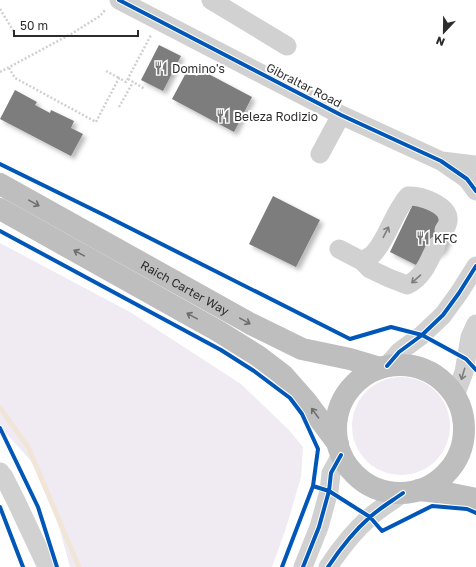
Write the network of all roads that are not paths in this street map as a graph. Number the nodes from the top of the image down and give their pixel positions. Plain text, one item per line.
1 (211, 0) edge
2 (113, 4) edge
3 (287, 46) dead end
4 (341, 115) junction
5 (320, 154) dead end
6 (441, 161) junction
7 (476, 165) edge
8 (0, 184) edge
9 (476, 190) edge
10 (0, 209) edge
11 (444, 230) dead end
12 (436, 246) dead end
13 (339, 249) dead end
14 (362, 260) junction
15 (476, 266) edge
16 (476, 324) edge
17 (383, 367) junction
18 (459, 405) junction
19 (476, 430) edge
20 (340, 450) junction
21 (0, 472) edge
22 (411, 491) junction
23 (476, 499) edge
24 (47, 567) edge
25 (303, 567) edge
26 (328, 567) edge

1 - 3 street
2 - 4 street, Gibraltar Road
4 - 5 street
4 - 6 street, Gibraltar Road
6 - 7 street, Gibraltar Road
6 - 9 street, Gibraltar Road
8 -> 17 highway, Raich Carter Way
20 -> 10 highway, Raich Carter Way
14 -> 11 street
12 -> 14 street
13 - 14 street
15 - 17 street
16 -> 18 street
17 - 18 highway
17 - 20 highway
18 - 19 highway
18 - 22 highway
20 - 22 highway
20 - 25 street
21 - 24 street
22 - 23 highway
22 - 26 street

